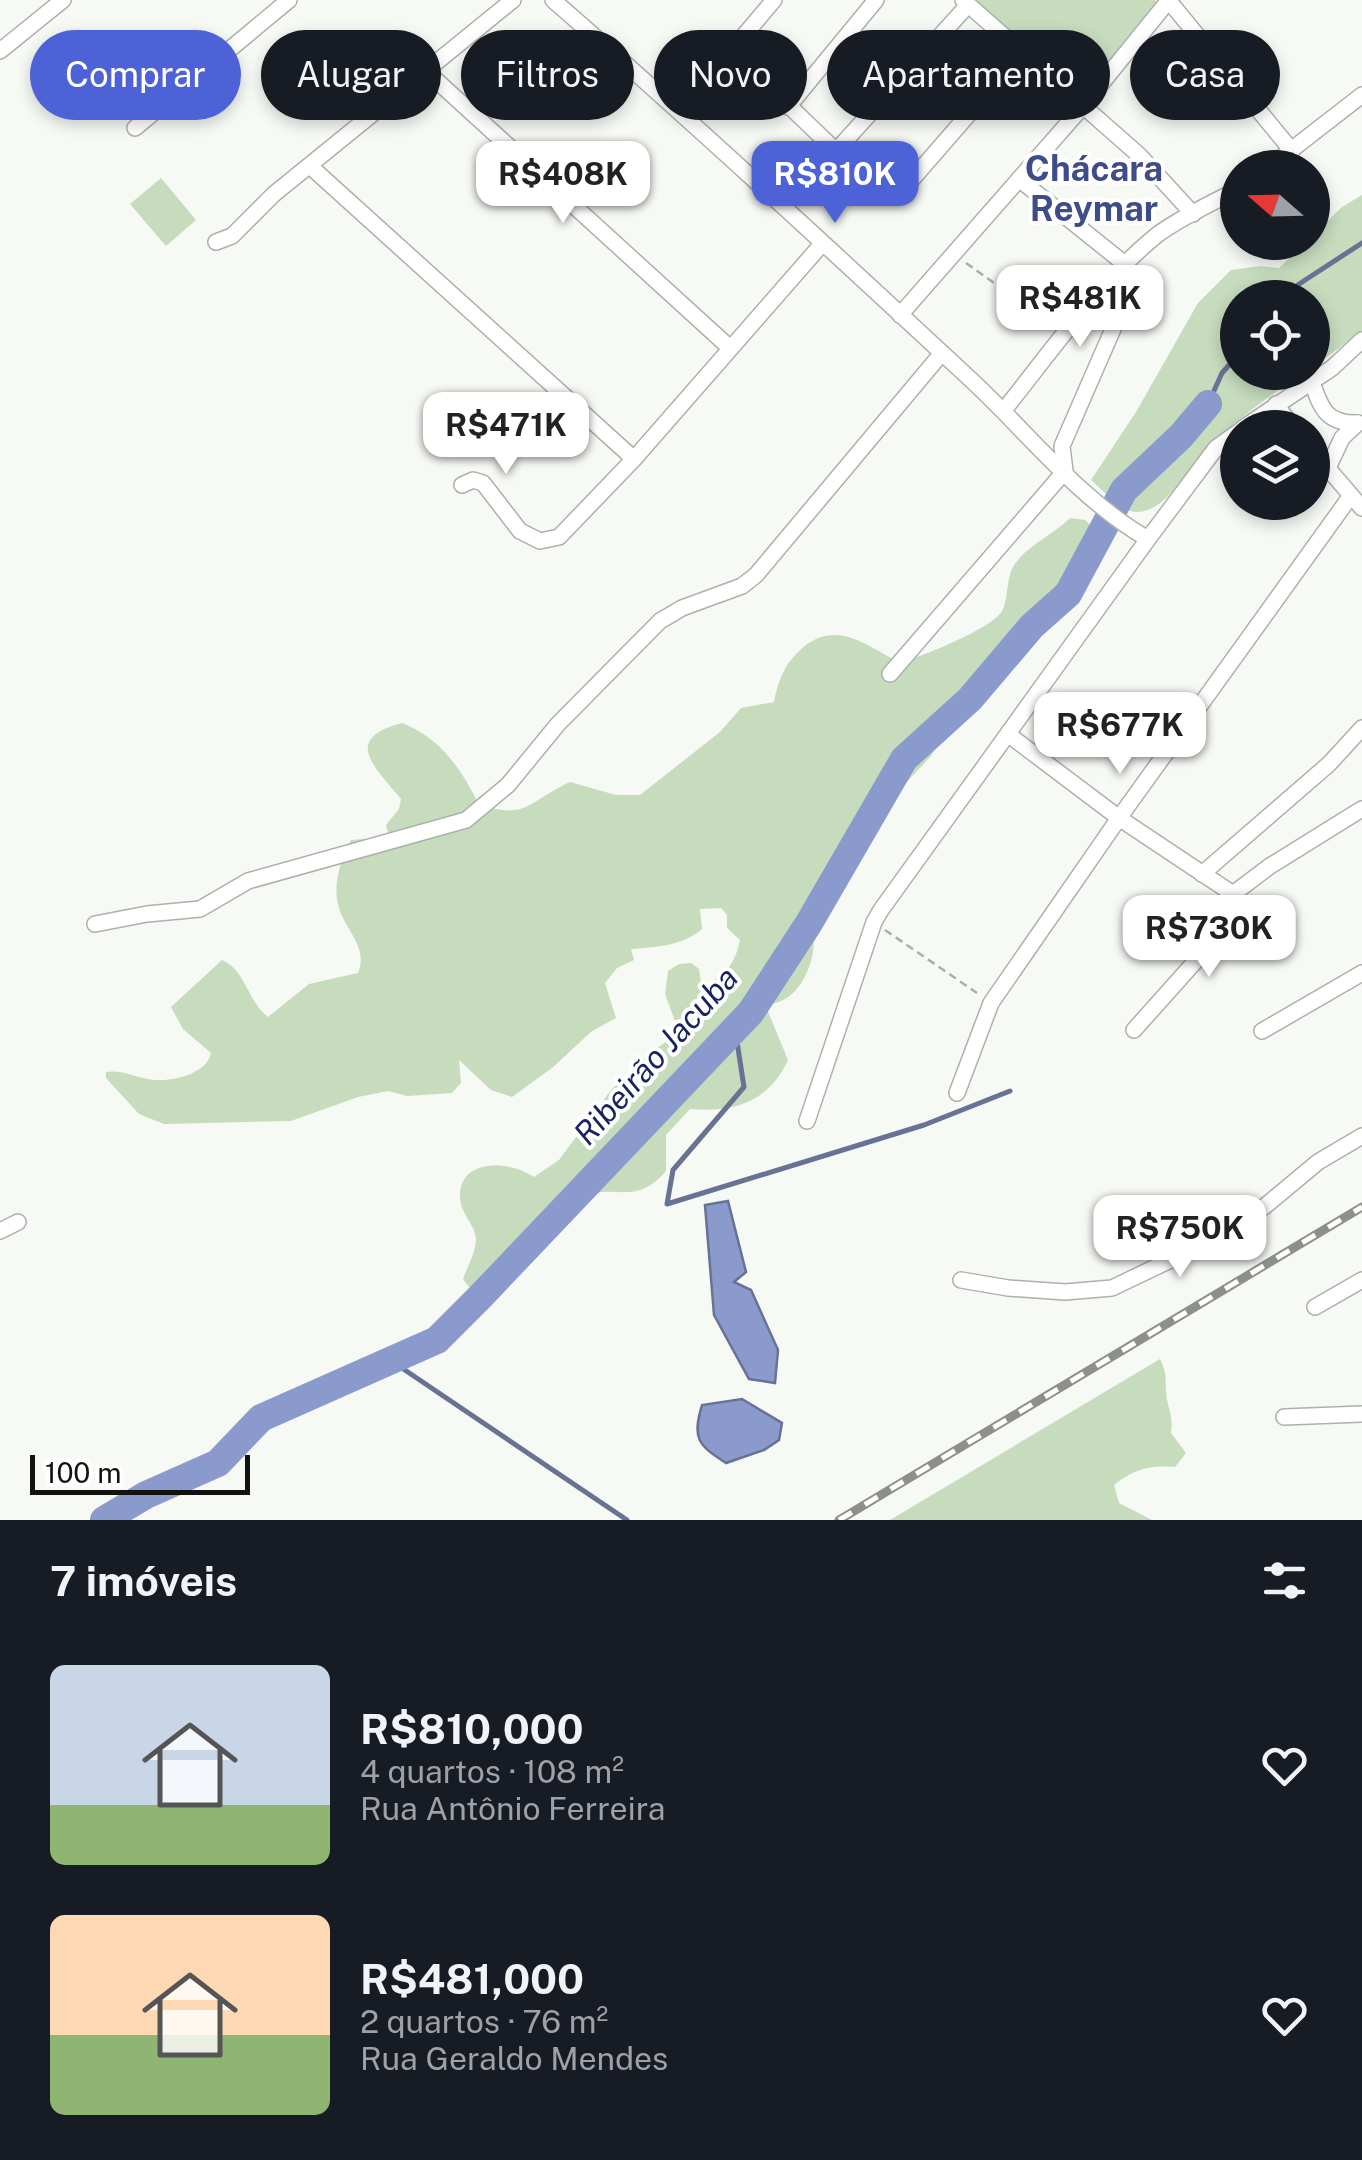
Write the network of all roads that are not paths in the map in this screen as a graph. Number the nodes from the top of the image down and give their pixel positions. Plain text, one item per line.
1 (63, 0) edge
2 (289, 0) edge
3 (513, 0) edge
4 (553, 0) edge
5 (774, 0) edge
6 (876, 0) edge
7 (1169, 0) edge
8 (965, 2) edge
9 (748, 30) edge
10 (996, 30) edge
11 (0, 51) edge
12 (441, 59) edge
13 (1110, 72) edge
14 (807, 84) edge
15 (441, 85) edge
16 (654, 88) edge
17 (1362, 95) edge
18 (367, 120) edge
19 (690, 120) edge
20 (802, 120) edge
21 (964, 120) edge
22 (1070, 120) edge
23 (1101, 120) edge
24 (134, 128) dead end
25 (1292, 150) joint
26 (836, 151) junction
27 (311, 167) junction
28 (1019, 179) junction
29 (1220, 199) edge
30 (1194, 214) junction
31 (216, 242) dead end
32 (822, 244) junction
33 (1126, 264) junction
34 (900, 315) junction
35 (1362, 340) edge
36 (730, 348) junction
37 (942, 353) junction
38 (1330, 369) edge
39 (1299, 390) edge
40 (1315, 390) edge
41 (1276, 404) junction
42 (1004, 410) junction
43 (1268, 410) edge
44 (1280, 410) edge
45 (1360, 422) edge
46 (1220, 445) edge
47 (634, 459) junction
48 (1330, 464) edge
49 (1330, 470) edge
50 (1065, 471) junction
51 (462, 484) dead end
52 (1356, 502) edge
53 (1148, 539) junction
54 (890, 674) dead end
55 (1362, 728) edge
56 (1008, 735) junction
57 (1362, 810) edge
58 (1119, 818) junction
59 (1202, 874) junction
60 (1233, 894) junction
61 (95, 924) dead end
62 (1362, 973) edge
63 (1134, 1030) dead end
64 (1262, 1032) dead end
65 (957, 1093) dead end
66 (806, 1120) dead end
67 (1362, 1136) edge
68 (18, 1222) dead end
69 (0, 1231) edge
70 (961, 1280) dead end
71 (1362, 1280) edge
72 (1315, 1307) dead end
73 (1362, 1414) edge
74 (1284, 1417) dead end

1 - 11 street
2 - 24 street
3 - 12 street
4 - 16 street
5 - 9 street
6 - 14 street
7 - 13 street
7 - 25 street
8 - 10 street
8 - 26 street
15 - 36 street
17 - 25 street
18 - 27 street
19 - 32 street
20 - 26 street
21 - 26 street
22 - 28 street
23 - 30 street
27 - 31 street
27 - 47 street
28 - 33 street
28 - 34 street
29 - 30 street
30 - 33 street
32 - 34 street
32 - 36 street
33 - 42 street
33 - 50 street
34 - 37 street
35 - 38 street
36 - 47 street
37 - 42 street
37 - 61 street
39 - 41 street
40 - 45 street
41 - 43 street
41 - 44 street
42 - 50 street
45 - 48 street
46 - 53 street
47 - 51 street
49 - 52 street
50 - 53 street
50 - 54 street
52 - 58 street
53 - 56 street
55 - 59 street
56 - 58 street
56 - 66 street
57 - 60 street
58 - 59 street
58 - 65 street
59 - 60 street
60 - 63 street
62 - 64 street
67 - 70 street
68 - 69 street
71 - 72 street
73 - 74 street

